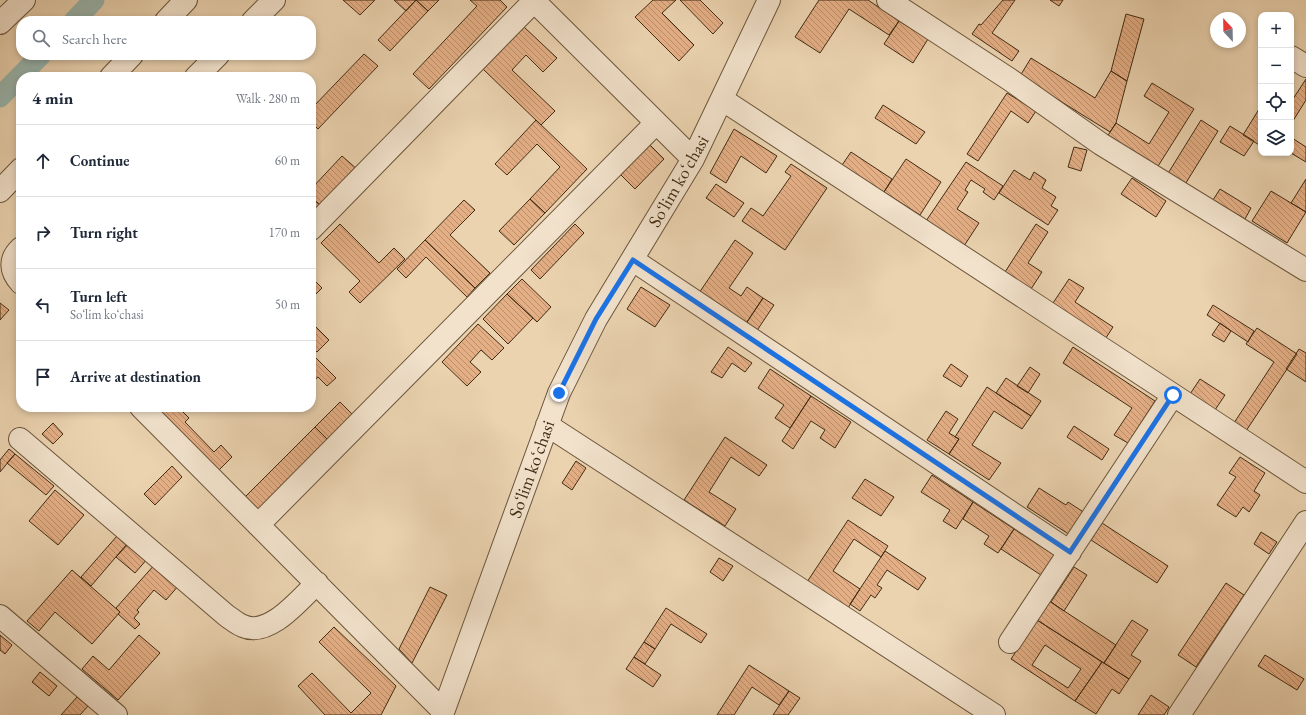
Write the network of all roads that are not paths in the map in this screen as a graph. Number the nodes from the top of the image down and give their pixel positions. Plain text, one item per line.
1 (24, 0) edge
2 (186, 0) edge
3 (274, 0) edge
4 (534, 0) edge
5 (769, 0) edge
6 (888, 0) edge
7 (171, 16) edge
8 (258, 16) edge
9 (0, 23) edge
10 (1294, 59) edge
11 (127, 60) edge
12 (213, 60) edge
13 (1306, 66) edge
14 (116, 72) edge
15 (201, 72) edge
16 (723, 100) junction
17 (656, 123) junction
18 (693, 159) junction
19 (16, 174) edge
20 (0, 191) edge
21 (316, 224) edge
22 (16, 255) edge
23 (633, 260) junction
24 (1306, 270) edge
25 (16, 278) edge
26 (1173, 395) junction
27 (146, 412) edge
28 (547, 425) junction
29 (20, 440) dead end
30 (1306, 482) edge
31 (1306, 522) edge
32 (258, 525) junction
33 (1070, 552) junction
34 (317, 584) junction
35 (0, 616) edge
36 (1010, 642) dead end
37 (968, 708) edge
38 (442, 713) edge
39 (116, 715) edge
40 (994, 715) edge
41 (1179, 715) edge

1 - 9 street
2 - 7 street
3 - 8 street
4 - 17 street
4 - 21 street
5 - 16 street, Soʻlim koʻchasi
6 - 24 street
10 - 13 street
11 - 14 street
12 - 15 street
16 - 18 street, Soʻlim koʻchasi
16 - 26 street
17 - 18 street
17 - 32 street
18 - 23 street, Soʻlim koʻchasi
19 - 20 street
22 - 25 street
23 - 28 street, Soʻlim koʻchasi
23 - 33 street
26 - 30 street
26 - 33 street
27 - 32 street
28 - 37 street
28 - 38 street, Soʻlim koʻchasi
29 - 34 street
31 - 41 street
32 - 34 street
33 - 36 street
34 - 38 street
35 - 39 street
37 - 40 street

